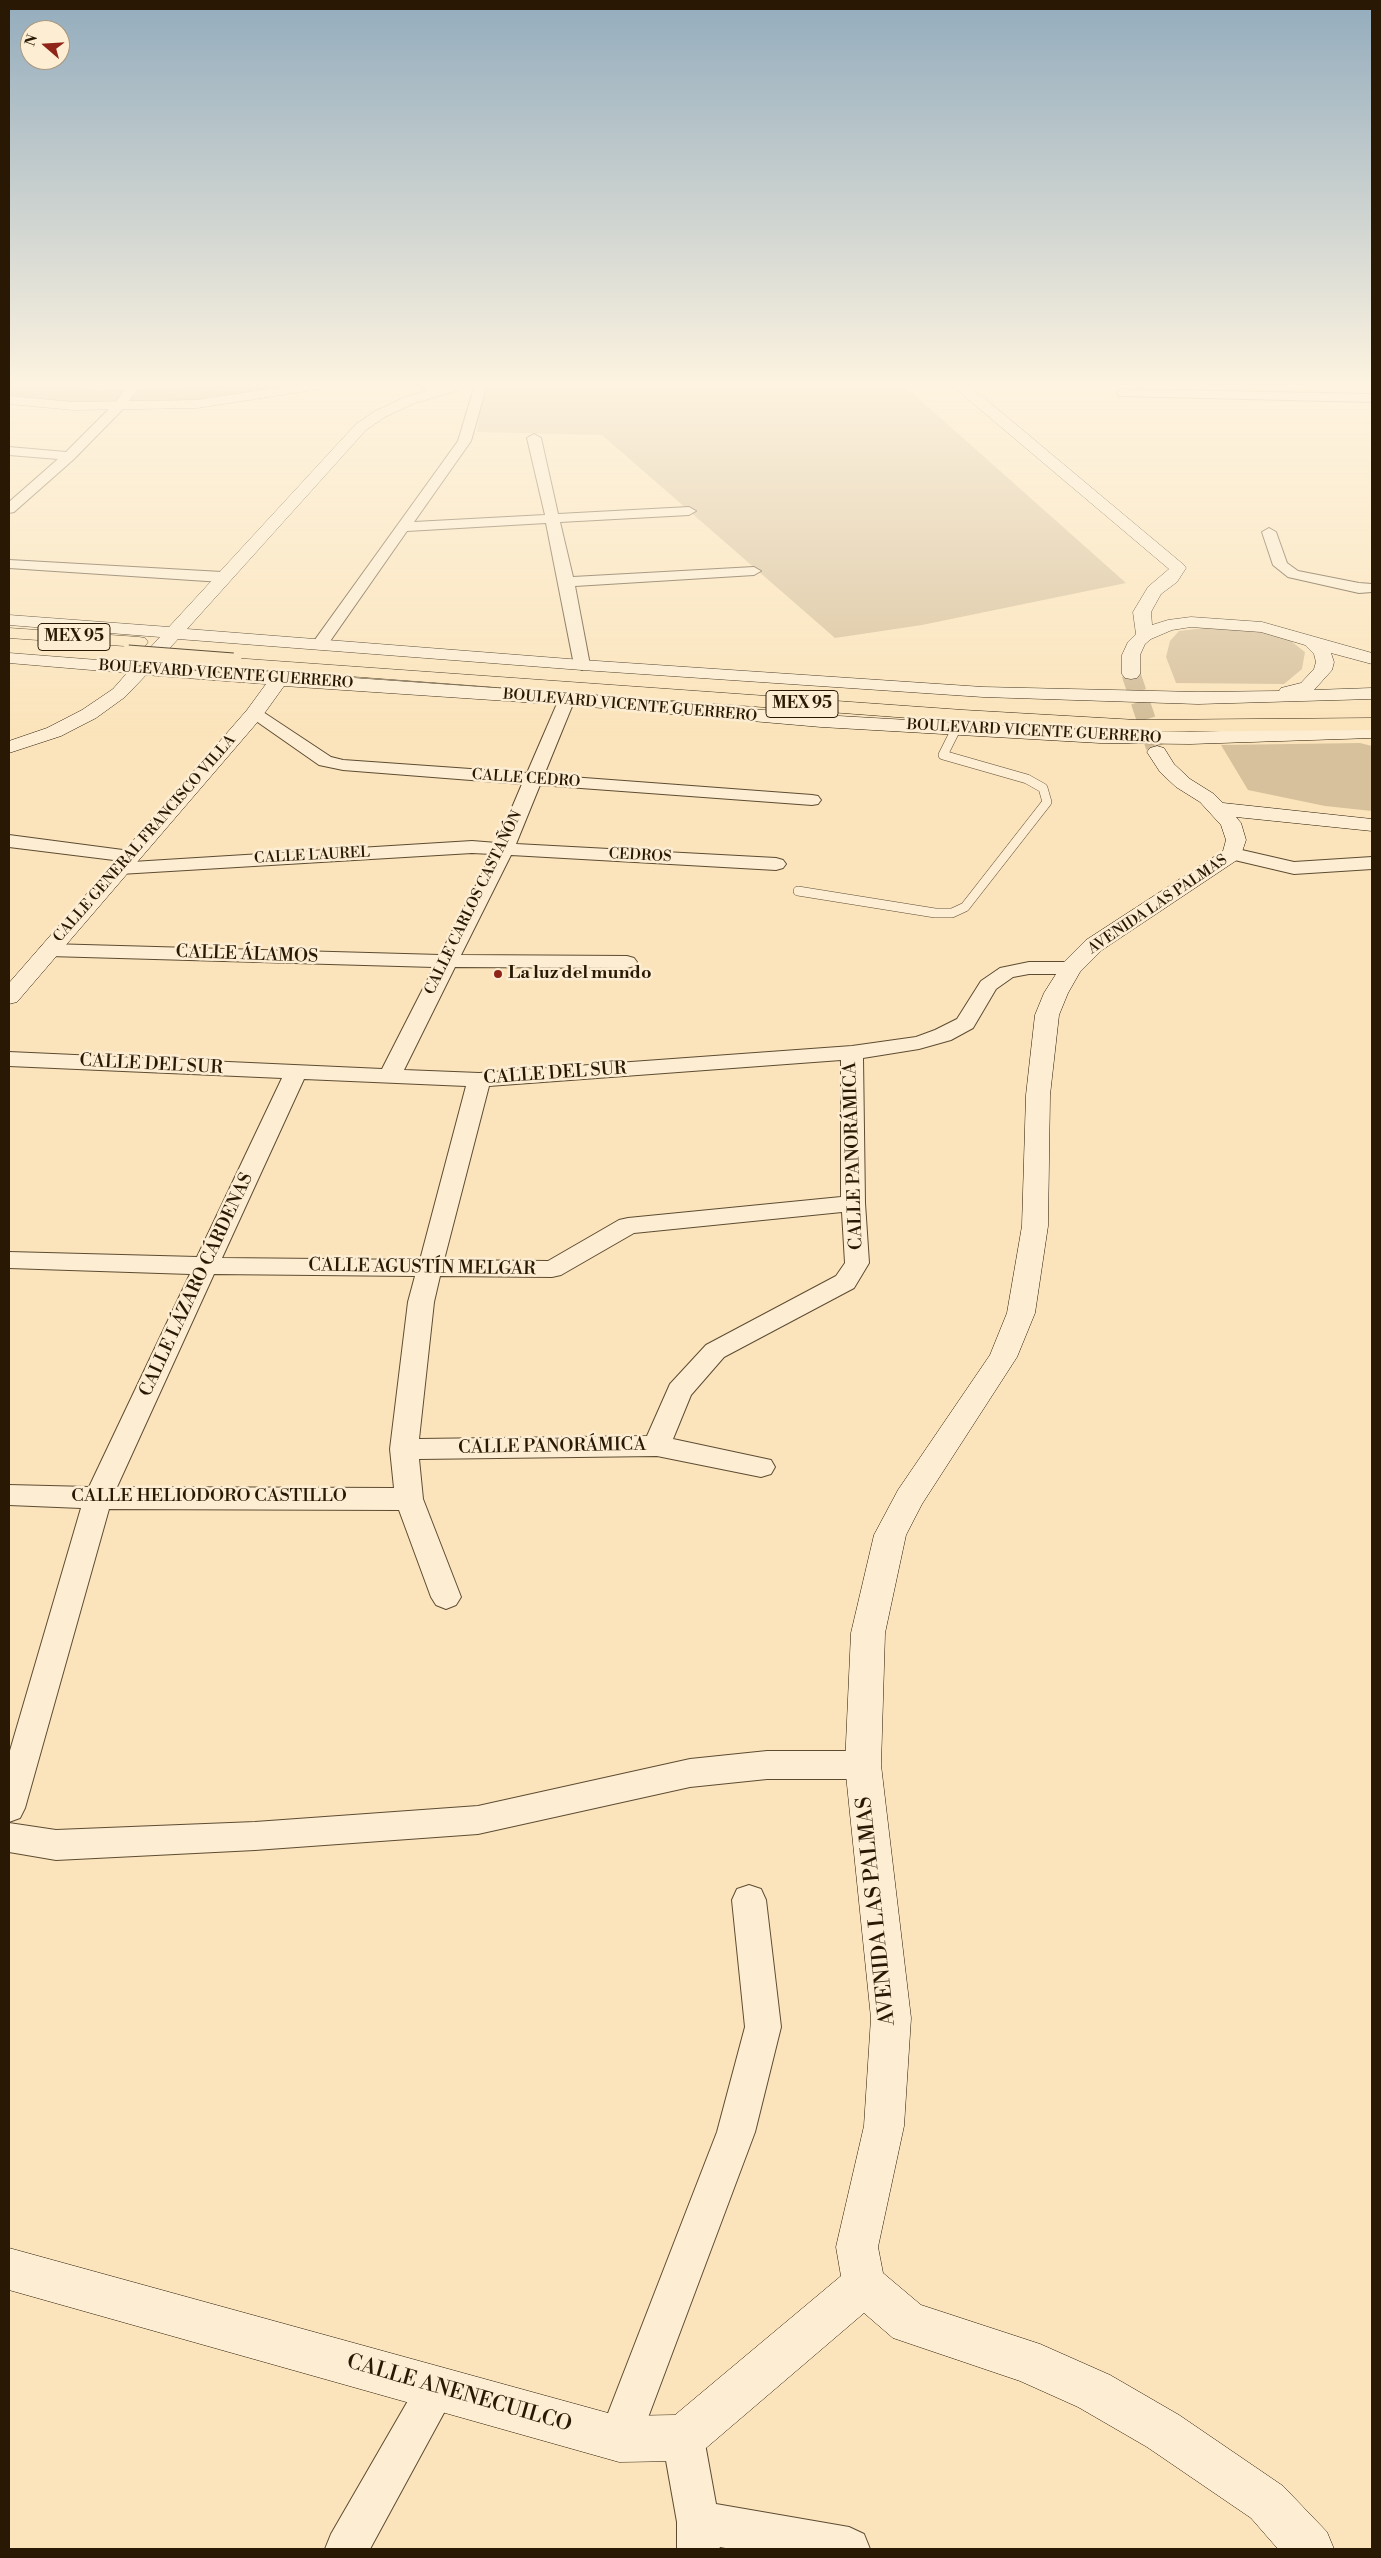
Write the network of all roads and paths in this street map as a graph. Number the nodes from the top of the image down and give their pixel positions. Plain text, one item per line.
1 (19, 500) edge
2 (293, 500) edge
3 (422, 500) edge
4 (548, 500) edge
5 (1097, 500) edge
6 (9, 509) edge
7 (689, 512) dead end
8 (552, 517) junction
9 (403, 527) junction
10 (1270, 532) dead end
11 (9, 564) edge
12 (754, 571) dead end
13 (222, 577) junction
14 (567, 582) junction
15 (1372, 588) edge
16 (9, 620) edge
17 (9, 632) edge
18 (174, 632) junction
19 (1145, 635) junction
20 (1312, 641) junction
21 (320, 644) junction
22 (9, 645) edge
23 (136, 655) junction
24 (235, 657) junction
25 (1369, 657) edge
26 (9, 658) edge
27 (582, 665) junction
28 (1130, 674) tunnel mouth
29 (278, 680) junction
30 (1372, 694) edge
31 (1264, 696) junction
32 (567, 699) junction
33 (1372, 709) edge
34 (254, 714) junction
35 (1372, 724) edge
36 (956, 729) junction
37 (1372, 732) edge
38 (1325, 733) junction
39 (1372, 739) edge
40 (9, 748) edge
41 (1157, 752) tunnel mouth
42 (533, 780) junction
43 (812, 800) dead end
44 (1220, 809) junction
45 (1372, 824) edge
46 (9, 840) edge
47 (504, 849) junction
48 (1233, 854) junction
49 (126, 862) junction
50 (1372, 863) edge
51 (776, 864) dead end
52 (798, 891) dead end
53 (49, 950) junction
54 (446, 961) junction
55 (627, 962) dead end
56 (1071, 968) junction
57 (9, 997) edge
58 (852, 1053) junction
59 (9, 1058) edge
60 (296, 1072) junction
61 (389, 1077) junction
62 (479, 1080) junction
63 (853, 1203) junction
64 (9, 1260) edge
65 (207, 1266) junction
66 (429, 1269) junction
67 (658, 1446) junction
68 (404, 1449) junction
69 (760, 1467) dead end
70 (9, 1495) edge
71 (98, 1498) junction
72 (409, 1499) junction
73 (446, 1597) dead end
74 (863, 1765) junction
75 (9, 1808) edge
76 (9, 1838) edge
77 (749, 1900) dead end
78 (9, 2269) edge
79 (864, 2285) junction
80 (438, 2386) junction
81 (683, 2438) junction
82 (619, 2439) junction
83 (698, 2536) edge
84 (346, 2549) edge
85 (849, 2549) edge
86 (1310, 2549) edge

1 - 6 street
2 - 13 street
3 - 9 street
4 - 8 street
5 - 19 street
7 - 8 street
8 - 9 street
8 - 14 street
9 - 21 street
10 - 15 street
11 - 13 street
12 - 14 street
13 - 18 street
14 - 27 street
16 - 18 street
17 - 23 highway, BOULEVARD VICENTE GUERRERO / MEX 95
18 - 21 street
18 - 23 street
19 - 20 street
19 - 28 street
20 - 25 street
20 - 31 street
21 - 27 street
22 - 23 highway, BOULEVARD VICENTE GUERRERO / MEX 95
23 - 24 highway, BOULEVARD VICENTE GUERRERO / MEX 95, bridge
23 - 26 street, BOULEVARD VICENTE GUERRERO
23 - 29 street, BOULEVARD VICENTE GUERRERO
23 - 40 street
24 - 33 highway, BOULEVARD VICENTE GUERRERO / MEX 95
24 - 35 highway, BOULEVARD VICENTE GUERRERO / MEX 95
27 - 31 street
29 - 32 street, BOULEVARD VICENTE GUERRERO
29 - 34 street, CALLE GENERAL FRANCISCO VILLA
30 - 31 street
32 - 36 street, BOULEVARD VICENTE GUERRERO
32 - 42 street, CALLE CARLOS CASTAÑÓN
34 - 42 street, CALLE CEDRO
34 - 49 street, CALLE GENERAL FRANCISCO VILLA
36 - 38 street, BOULEVARD VICENTE GUERRERO
36 - 52 lane
37 - 38 street, BOULEVARD VICENTE GUERRERO
38 - 39 street
41 - 44 street, AVENIDA LAS PALMAS
42 - 43 street, CALLE CEDRO
42 - 47 street, CALLE CARLOS CASTAÑÓN
44 - 45 street
44 - 48 street, AVENIDA LAS PALMAS
46 - 49 street, CALLE LAUREL
47 - 49 street, CALLE LAUREL
47 - 51 street, CEDROS
47 - 54 street, CALLE CARLOS CASTAÑÓN
48 - 50 street
48 - 56 street, AVENIDA LAS PALMAS
49 - 53 street, CALLE GENERAL FRANCISCO VILLA
53 - 54 street, CALLE ÁLAMOS
53 - 57 street, CALLE GENERAL FRANCISCO VILLA
54 - 55 street, CALLE ÁLAMOS
54 - 61 street, CALLE CARLOS CASTAÑÓN
56 - 58 street, CALLE DEL SUR
56 - 74 street, AVENIDA LAS PALMAS
58 - 62 street, CALLE DEL SUR
58 - 63 street, CALLE PANORÁMICA
59 - 60 street, CALLE DEL SUR
60 - 61 street, CALLE DEL SUR
60 - 65 street, CALLE LÁZARO CÁRDENAS
61 - 62 street, CALLE DEL SUR
62 - 66 street
63 - 66 street, CALLE AGUSTÍN MELGAR
63 - 67 street, CALLE PANORÁMICA
64 - 65 street, CALLE AGUSTÍN MELGAR
65 - 66 street, CALLE AGUSTÍN MELGAR
65 - 71 street, CALLE LÁZARO CÁRDENAS
66 - 68 street
67 - 68 street, CALLE PANORÁMICA
67 - 69 street
68 - 72 street
70 - 71 street, CALLE HELIODORO CASTILLO
71 - 72 street, CALLE HELIODORO CASTILLO
71 - 75 street, CALLE LÁZARO CÁRDENAS
72 - 73 street
74 - 76 street
74 - 79 street, AVENIDA LAS PALMAS
77 - 82 street
78 - 80 street, CALLE ANENECUILCO
79 - 81 street
79 - 86 street
80 - 82 street, CALLE ANENECUILCO
80 - 84 street
81 - 82 street, CALLE ANENECUILCO
81 - 83 street
83 - 85 street

